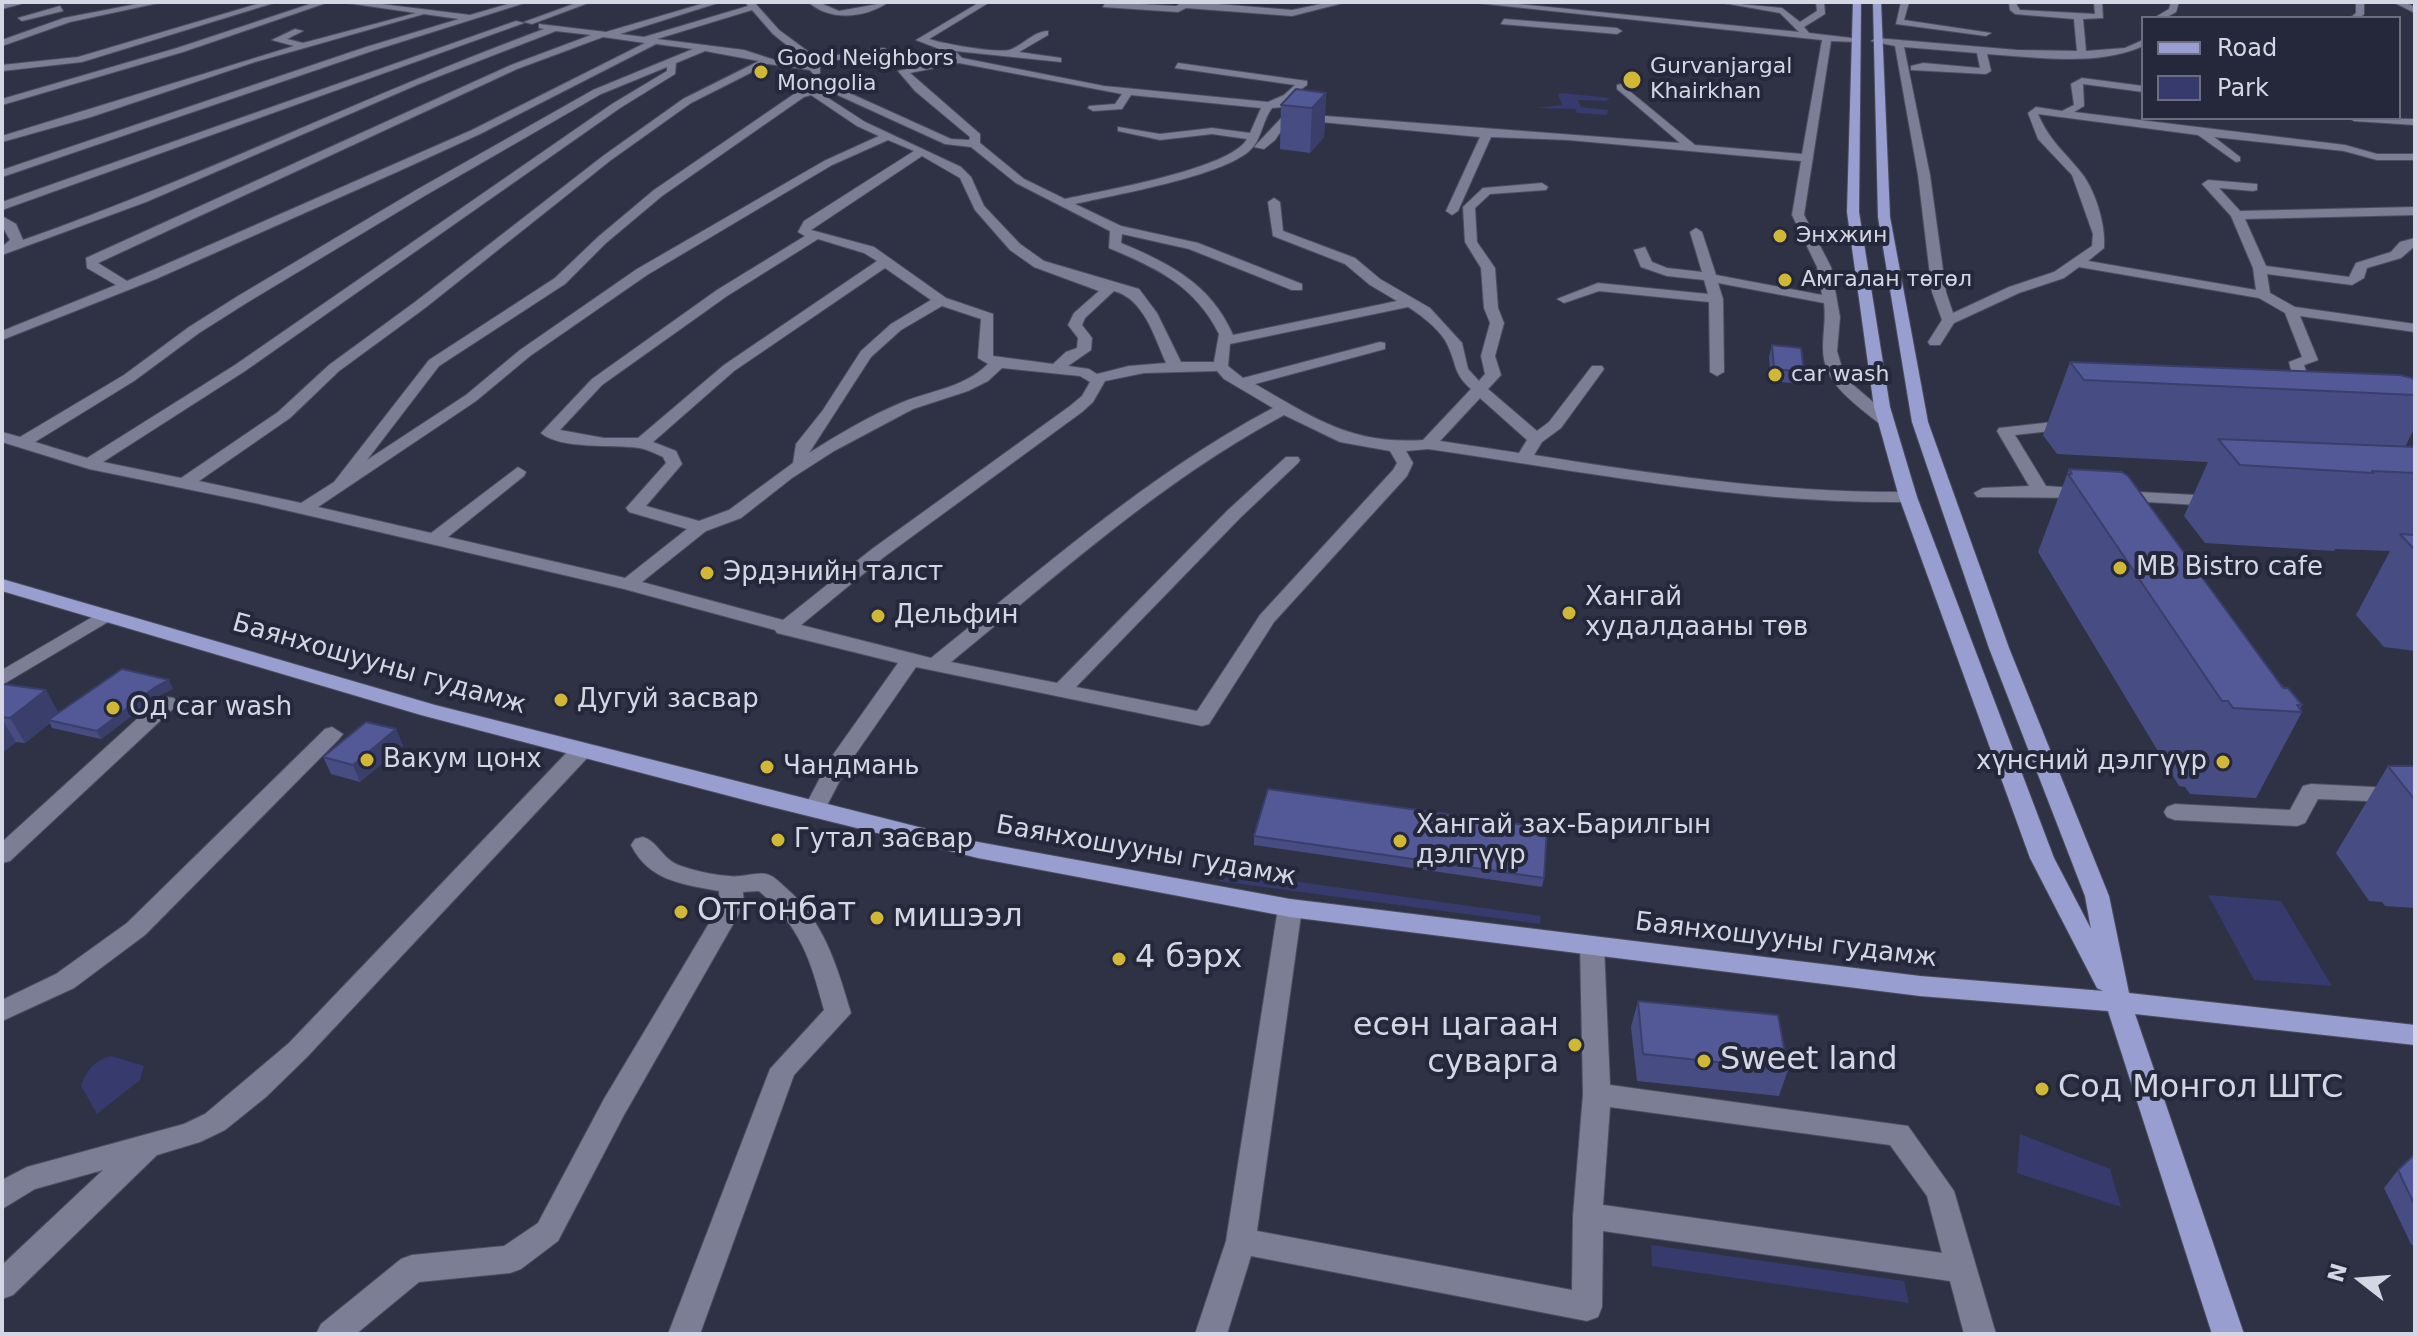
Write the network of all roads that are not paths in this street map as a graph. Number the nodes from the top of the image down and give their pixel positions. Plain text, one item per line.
1 (18, 2) edge
2 (159, 2) edge
3 (273, 2) edge
4 (325, 2) edge
5 (344, 2) edge
6 (416, 2) edge
7 (524, 2) edge
8 (587, 2) edge
9 (717, 2) edge
10 (812, 2) edge
11 (885, 2) edge
12 (986, 2) edge
13 (1343, 2) edge
14 (1472, 2) edge
15 (1722, 2) edge
16 (1820, 2) edge
17 (1857, 2) edge
18 (1877, 2) edge
19 (1905, 2) edge
20 (2098, 2) edge
21 (2175, 2) edge
22 (2397, 2) edge
23 (2012, 4) dead end
24 (77, 5) dead end
25 (370, 5) junction
26 (449, 5) dead end
27 (751, 5) edge
28 (1106, 5) dead end
29 (1183, 5) edge
30 (2, 6) edge
31 (396, 8) junction
32 (122, 10) junction
33 (2415, 10) edge
34 (430, 11) junction
35 (349, 12) dead end
36 (2, 15) edge
37 (2162, 16) edge
38 (1167, 17) dead end
39 (2078, 17) junction
40 (22, 18) junction
41 (471, 18) junction
42 (58, 22) junction
43 (1504, 22) dead end
44 (522, 23) junction
45 (555, 28) junction
46 (1802, 30) junction
47 (298, 31) dead end
48 (1626, 32) dead end
49 (1045, 33) dead end
50 (1986, 33) dead end
51 (65, 34) dead end
52 (45, 35) junction
53 (602, 35) junction
54 (28, 37) junction
55 (1707, 38) dead end
56 (1866, 40) junction
57 (647, 42) junction
58 (2, 43) edge
59 (1826, 43) junction
60 (1899, 43) junction
61 (307, 45) junction
62 (2141, 45) edge
63 (945, 48) junction
64 (701, 49) junction
65 (1981, 50) junction
66 (884, 51) dead end
67 (1010, 53) junction
68 (2082, 54) junction
69 (959, 60) junction
70 (1058, 60) dead end
71 (767, 61) junction
72 (671, 63) junction
73 (814, 64) junction
74 (1178, 66) dead end
75 (2, 68) edge
76 (1914, 68) dead end
77 (1621, 87) dead end
78 (832, 89) junction
79 (2141, 89) edge
80 (813, 92) junction
81 (1128, 92) junction
82 (2, 102) edge
83 (1269, 105) junction
84 (1093, 108) dead end
85 (1350, 112) dead end
86 (2066, 112) junction
87 (2384, 120) edge
88 (2415, 122) edge
89 (1122, 129) dead end
90 (2198, 130) junction
91 (1487, 134) junction
92 (1251, 136) junction
93 (886, 137) junction
94 (2, 139) edge
95 (2284, 141) junction
96 (974, 144) junction
97 (1260, 147) dead end
98 (1692, 148) junction
99 (922, 151) junction
100 (2299, 155) dead end
101 (2415, 157) edge
102 (1809, 158) junction
103 (2236, 159) dead end
104 (2, 174) edge
105 (1542, 187) dead end
106 (2253, 187) dead end
107 (1067, 202) junction
108 (1274, 202) dead end
109 (2, 206) edge
110 (1452, 211) dead end
111 (2415, 211) edge
112 (2237, 215) junction
113 (2, 220) edge
114 (1117, 229) junction
115 (1696, 232) dead end
116 (817, 234) junction
117 (2415, 242) edge
118 (6, 250) edge
119 (1640, 250) dead end
120 (883, 263) junction
121 (2078, 263) junction
122 (2260, 269) junction
123 (1708, 277) junction
124 (1100, 284) junction
125 (126, 286) junction
126 (1297, 287) dead end
127 (2263, 295) junction
128 (1564, 299) dead end
129 (1716, 299) junction
130 (1830, 300) junction
131 (941, 301) junction
132 (1410, 302) junction
133 (2291, 311) junction
134 (1949, 320) junction
135 (2415, 328) edge
136 (2, 336) edge
137 (1223, 341) junction
138 (1935, 342) dead end
139 (1380, 346) dead end
140 (998, 363) junction
141 (1059, 367) junction
142 (1176, 367) junction
143 (1221, 367) junction
144 (1597, 369) dead end
145 (1717, 372) dead end
146 (1098, 378) junction
147 (1242, 383) junction
148 (1480, 392) junction
149 (2324, 394) edge
150 (1284, 409) junction
151 (1887, 422) junction
152 (2087, 426) edge
153 (2, 437) edge
154 (1536, 439) junction
155 (24, 442) junction
156 (642, 443) junction
157 (1428, 444) junction
158 (1397, 449) junction
159 (1525, 457) junction
160 (1292, 460) dead end
161 (89, 464) junction
162 (801, 464) junction
163 (518, 472) dead end
164 (342, 481) junction
165 (185, 483) junction
166 (2040, 491) junction
167 (1983, 493) dead end
168 (1908, 497) junction
169 (2230, 502) edge
170 (303, 510) junction
171 (700, 527) junction
172 (433, 540) junction
173 (628, 584) junction
174 (2, 585) edge
175 (106, 615) junction
176 (784, 629) junction
177 (911, 659) junction
178 (936, 664) junction
179 (2, 679) edge
180 (1062, 690) junction
181 (167, 703) dead end
182 (332, 734) dead end
183 (582, 750) junction
184 (2415, 796) edge
185 (814, 810) junction
186 (2175, 812) dead end
187 (643, 845) dead end
188 (2, 855) edge
189 (730, 885) junction
190 (1290, 908) junction
191 (1592, 945) junction
192 (2118, 1002) junction
193 (2, 1011) edge
194 (2415, 1035) edge
195 (1597, 1094) junction
196 (148, 1145) junction
197 (2, 1196) edge
198 (1588, 1216) junction
199 (1241, 1241) junction
200 (1960, 1269) junction
201 (2, 1285) edge
202 (332, 1334) edge
203 (684, 1334) edge
204 (1211, 1334) edge
205 (1980, 1334) edge
206 (2228, 1334) edge

1 - 30 street
2 - 32 street
3 - 75 street
4 - 82 street
5 - 25 street
6 - 31 street
7 - 41 street
8 - 44 street
9 - 53 street
10 - 11 street
12 - 63 street
13 - 29 street
14 - 46 street
15 - 46 street
16 - 46 street
17 - 56 main road
18 - 56 main road
19 - 50 street
20 - 39 street
21 - 37 street
22 - 33 street
23 - 39 street
24 - 40 street
25 - 31 street
25 - 35 street
26 - 34 street
27 - 57 street
27 - 73 street
28 - 29 street
29 - 38 street
31 - 34 street
32 - 42 street
32 - 52 street
34 - 41 street
34 - 61 street
36 - 40 street
39 - 68 street
40 - 42 street
41 - 44 street
41 - 104 street
42 - 54 street
43 - 48 street
44 - 45 street
44 - 109 street
45 - 53 street
45 - 118 street
46 - 59 street
47 - 61 street
49 - 67 street
51 - 52 street
52 - 54 street
53 - 57 street
53 - 125 street
54 - 58 street
55 - 59 street
56 - 59 street
56 - 60 street
56 - 151 main road
56 - 192 main road
57 - 64 street
57 - 125 street
59 - 102 street
60 - 65 street
60 - 134 street
61 - 94 street
62 - 68 street
63 - 67 street
63 - 69 street
64 - 71 street
64 - 72 street
65 - 68 street
65 - 76 street
66 - 73 street
67 - 70 street
69 - 81 street
69 - 96 street
71 - 73 street
71 - 165 street
72 - 155 street
72 - 161 street
73 - 78 street
74 - 83 street
77 - 98 street
78 - 80 street
78 - 96 street
79 - 86 street
80 - 93 street
80 - 164 street
81 - 83 street
81 - 84 street
83 - 85 street
83 - 92 street
86 - 90 street
86 - 121 street
87 - 88 street
89 - 92 street
90 - 95 street
90 - 103 street
91 - 97 street
91 - 98 street
91 - 110 street
92 - 107 street
93 - 99 street
93 - 164 street
95 - 100 street
95 - 101 street
96 - 107 street
98 - 102 street
99 - 116 street
99 - 124 street
102 - 130 street
105 - 148 street
106 - 112 street
107 - 114 street
108 - 132 street
111 - 112 street
112 - 122 street
113 - 118 street
114 - 126 street
114 - 137 street
115 - 123 street
116 - 120 street
116 - 156 street
117 - 122 street
119 - 123 street
120 - 131 street
120 - 156 street
121 - 127 street
121 - 134 street
122 - 127 street
123 - 129 street
123 - 130 street
124 - 141 street
124 - 142 street
125 - 136 street
127 - 133 street
128 - 129 street
129 - 145 street
130 - 151 street
131 - 140 street
131 - 162 street
132 - 137 street
132 - 148 street
133 - 135 street
133 - 149 street
134 - 138 street
137 - 143 street
139 - 147 street
140 - 141 street
140 - 162 street
141 - 146 street
142 - 143 street
142 - 146 street
143 - 147 street
144 - 154 street
146 - 176 street
147 - 150 street
148 - 154 street
148 - 157 street
150 - 158 street
150 - 178 street
151 - 168 main road
152 - 166 street
153 - 155 street
154 - 159 street
155 - 161 street
156 - 171 street
157 - 158 street
157 - 159 street
158 - 180 street
159 - 168 street
160 - 180 street
161 - 165 street
162 - 171 street
163 - 172 street
164 - 170 street
165 - 170 street
166 - 167 street
166 - 169 street
168 - 192 main road
170 - 172 street
171 - 173 street
172 - 173 street
173 - 176 street
174 - 175 main road, Баянхошууны гудамж
175 - 179 street
175 - 183 main road, Баянхошууны гудамж
176 - 177 street
177 - 178 street
177 - 185 street
178 - 180 street
181 - 188 street
182 - 193 street
183 - 185 main road, Баянхошууны гудамж
183 - 196 street
184 - 186 street
185 - 190 main road, Баянхошууны гудамж
187 - 189 street
189 - 202 street
189 - 203 street
190 - 191 main road, Баянхошууны гудамж
190 - 199 street
191 - 192 main road, Баянхошууны гудамж
191 - 195 street
192 - 194 main road, Баянхошууны гудамж
192 - 206 main road
195 - 198 street
195 - 200 street
196 - 197 street
196 - 201 street
198 - 199 street
198 - 200 street
199 - 204 street
200 - 205 street

